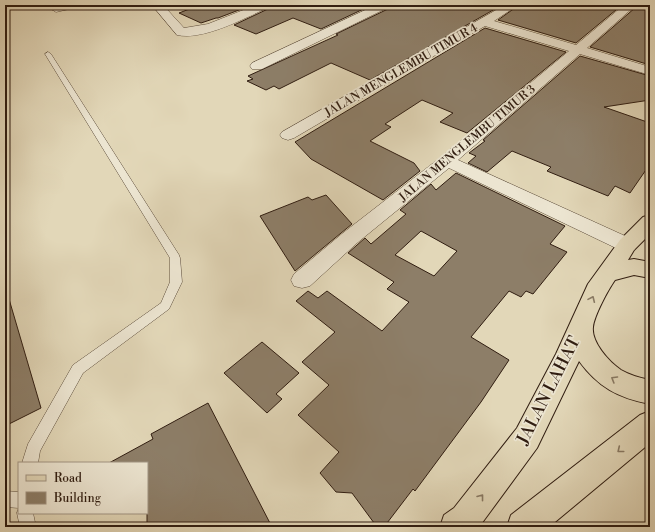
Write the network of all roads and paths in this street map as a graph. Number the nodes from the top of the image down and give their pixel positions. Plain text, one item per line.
1 (74, 5) edge
2 (157, 5) edge
3 (265, 5) edge
4 (385, 5) edge
5 (513, 5) edge
6 (631, 5) edge
7 (56, 9) dead end
8 (485, 22) junction
9 (577, 50) junction
10 (48, 54) dead end
11 (257, 66) dead end
12 (650, 71) edge
13 (288, 135) dead end
14 (447, 161) junction
15 (650, 222) edge
16 (627, 245) junction
17 (650, 270) edge
18 (608, 273) junction
19 (302, 280) dead end
20 (580, 327) junction
21 (650, 392) edge
22 (650, 426) edge
23 (30, 462) edge
24 (5, 499) edge
25 (18, 500) edge
26 (25, 514) edge
27 (28, 527) edge
28 (456, 527) edge
29 (523, 527) edge

1 - 7 street
2 - 3 street
4 - 11 street
5 - 8 street, JALAN MENGLEMBU TIMUR 4
6 - 9 street, JALAN MENGLEMBU TIMUR 3
8 - 9 street
8 - 13 street, JALAN MENGLEMBU TIMUR 4
9 - 12 street
9 - 14 street, JALAN MENGLEMBU TIMUR 3
10 - 23 lane
14 - 16 street
14 - 19 street, JALAN MENGLEMBU TIMUR 3
15 - 16 main road, JALAN LAHAT
16 - 18 main road, JALAN LAHAT
17 - 18 main road
20 -> 18 main road, JALAN LAHAT
21 -> 20 main road
28 -> 20 main road, JALAN LAHAT
22 -> 29 main road
24 - 25 lane
26 - 27 lane

